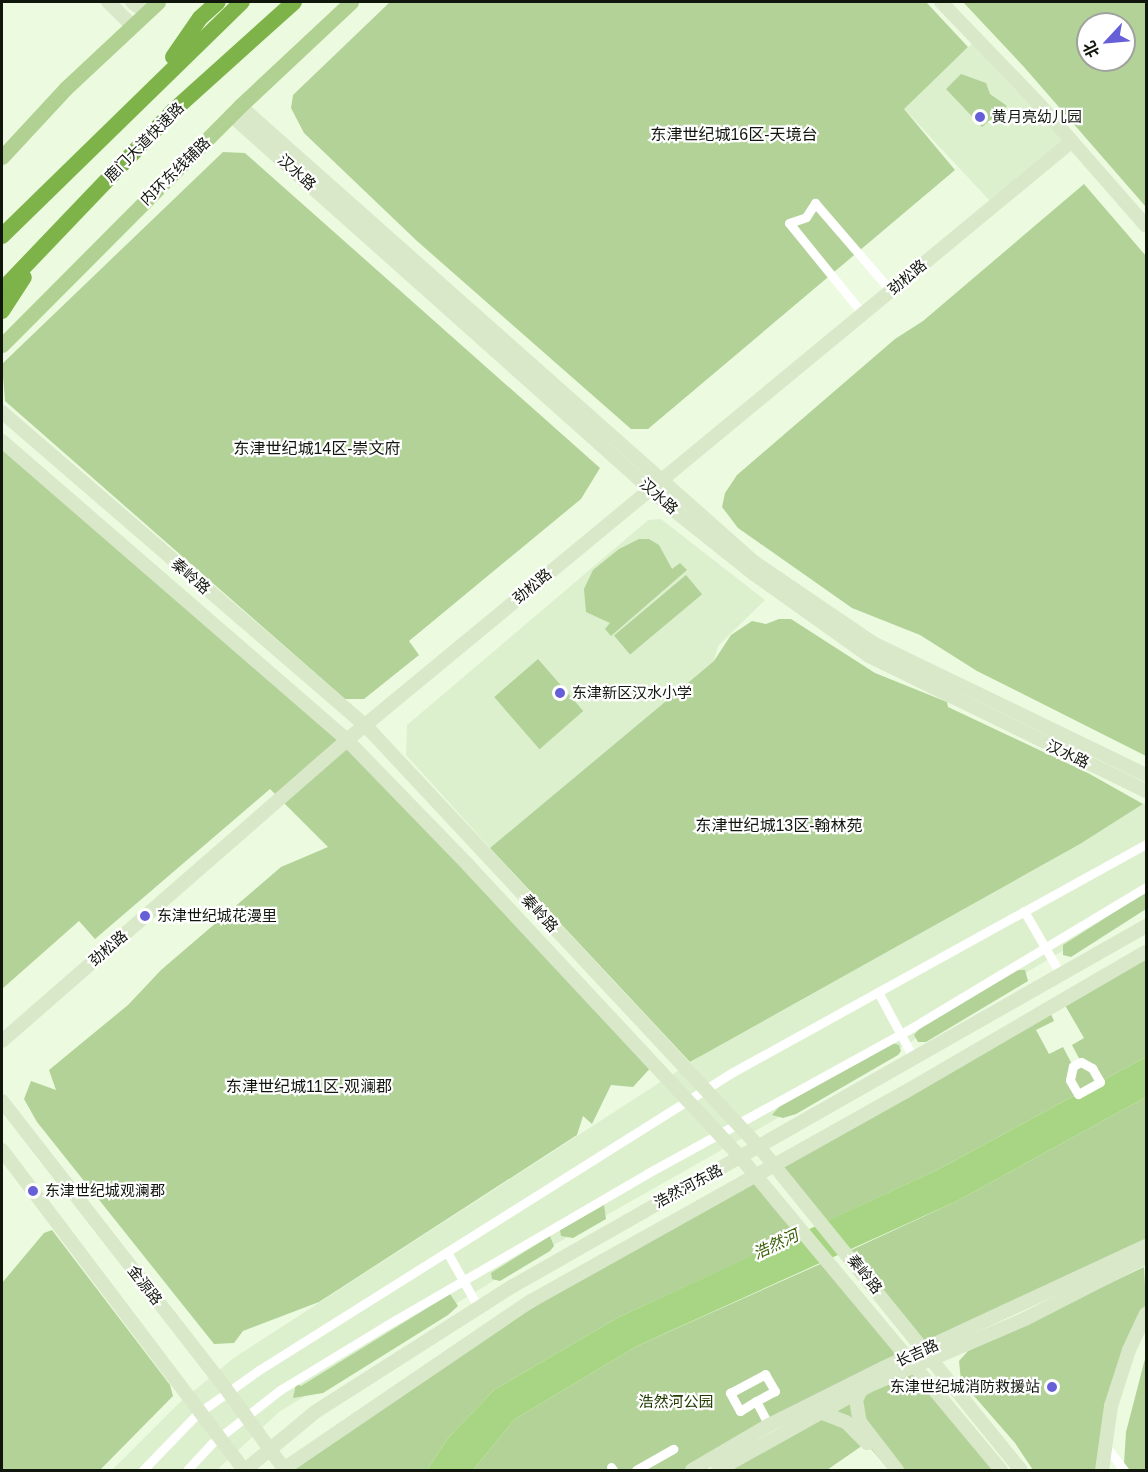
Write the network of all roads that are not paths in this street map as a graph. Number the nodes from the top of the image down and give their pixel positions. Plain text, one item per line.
1 (108, 2) edge
2 (132, 2) edge
3 (158, 2) edge
4 (218, 2) edge
5 (242, 2) edge
6 (294, 2) edge
7 (307, 2) edge
8 (351, 2) edge
9 (941, 2) edge
10 (145, 12) junction
11 (132, 25) junction
12 (257, 35) junction
13 (155, 83) junction
14 (236, 111) junction
15 (1072, 141) junction
16 (2, 157) edge
17 (1146, 226) edge
18 (2, 236) edge
19 (43, 246) junction
20 (2, 290) edge
21 (891, 291) junction
22 (2, 311) edge
23 (863, 314) junction
24 (2, 345) edge
25 (2, 412) edge
26 (2, 441) edge
27 (654, 484) junction
28 (365, 725) junction
29 (346, 740) junction
30 (1146, 775) edge
31 (1146, 791) edge
32 (1146, 844) edge
33 (1146, 887) edge
34 (1024, 911) junction
35 (1146, 926) edge
36 (1045, 948) junction
37 (1146, 952) edge
38 (1061, 975) junction
39 (878, 992) junction
40 (900, 1034) junction
41 (2, 1041) edge
42 (914, 1059) junction
43 (705, 1090) junction
44 (689, 1100) junction
45 (2, 1101) edge
46 (737, 1124) junction
47 (719, 1134) junction
48 (760, 1148) junction
49 (2, 1150) edge
50 (741, 1158) junction
51 (774, 1164) junction
52 (755, 1175) junction
53 (447, 1252) junction
54 (1146, 1255) edge
55 (463, 1281) junction
56 (478, 1307) junction
57 (1146, 1314) edge
58 (930, 1354) junction
59 (911, 1362) junction
60 (228, 1392) junction
61 (860, 1392) junction
62 (756, 1401) junction
63 (202, 1411) junction
64 (825, 1414) junction
65 (246, 1417) junction
66 (769, 1425) junction
67 (221, 1436) junction
68 (1105, 1445) junction
69 (673, 1449) dead end
70 (271, 1450) junction
71 (653, 1466) edge
72 (143, 1470) edge
73 (187, 1470) edge
74 (245, 1470) edge
75 (283, 1470) edge
76 (636, 1470) edge
77 (692, 1470) edge
78 (718, 1470) edge
79 (889, 1470) edge
80 (897, 1470) edge
81 (1001, 1470) edge
82 (1021, 1470) edge
83 (1102, 1470) edge
84 (1124, 1470) edge

1 - 11 street
2 - 10 street
3 - 10 main road
4 - 13 highway
5 - 13 highway
6 - 12 highway, 鹿门大道快速路
7 - 12 highway
8 - 14 main road, 内环东线辅路
9 - 15 street
10 - 11 main road
11 - 16 main road
12 - 19 highway, 鹿门大道快速路
13 - 18 highway
14 - 24 main road, 内环东线辅路
14 - 27 street, 汉水路
15 - 17 street
15 - 21 street, 劲松路
19 - 20 highway, 鹿门大道快速路
19 - 22 highway
21 - 23 street, 劲松路
21 - 23 street
23 - 27 street, 劲松路
25 - 28 street, 秦岭路
26 - 29 street, 秦岭路
27 - 28 street, 劲松路
27 - 30 street, 汉水路
27 - 31 street, 汉水路
28 - 29 street, 劲松路
28 - 43 street, 秦岭路
29 - 41 street, 劲松路
29 - 44 street, 秦岭路
32 - 34 street
33 - 36 street
34 - 36 street
34 - 39 street
35 - 38 street, 浩然河东路
36 - 38 street
36 - 40 street
37 - 51 street, 浩然河东路
38 - 42 street, 浩然河东路
39 - 40 street
39 - 43 street
40 - 42 street
40 - 46 street
42 - 48 street, 浩然河东路
43 - 44 street
43 - 46 street, 秦岭路
44 - 47 street, 秦岭路
44 - 53 street
45 - 60 street, 金源路
46 - 47 street
46 - 48 street, 秦岭路
47 - 50 street, 秦岭路
47 - 55 street
48 - 50 street, 浩然河东路
48 - 51 street, 秦岭路
49 - 63 street, 金源路
50 - 52 street, 秦岭路
50 - 56 street, 浩然河东路
51 - 52 street, 浩然河东路
51 - 58 street, 秦岭路
52 - 59 street, 秦岭路
52 - 75 street, 浩然河东路
53 - 55 street
53 - 60 street
54 - 58 street, 长吉路
55 - 56 street
55 - 65 street
56 - 70 street, 浩然河东路
57 - 68 street
58 - 59 street, 长吉路
58 - 82 street, 秦岭路
59 - 61 street, 长吉路
59 - 66 street, 长吉路
59 - 81 street, 秦岭路
60 - 63 street
60 - 65 street, 金源路
61 - 64 street, 长吉路
61 - 80 street
62 - 62 street
62 - 66 street
63 - 67 street, 金源路
63 - 72 street
64 - 78 street, 长吉路
64 - 79 street
65 - 67 street
65 - 70 street, 金源路
66 - 77 street, 长吉路
67 - 73 street
67 - 74 street, 金源路
68 - 83 street
68 - 84 street
69 - 71 street
70 - 74 street, 浩然河东路
70 - 75 street, 金源路
71 - 76 street

